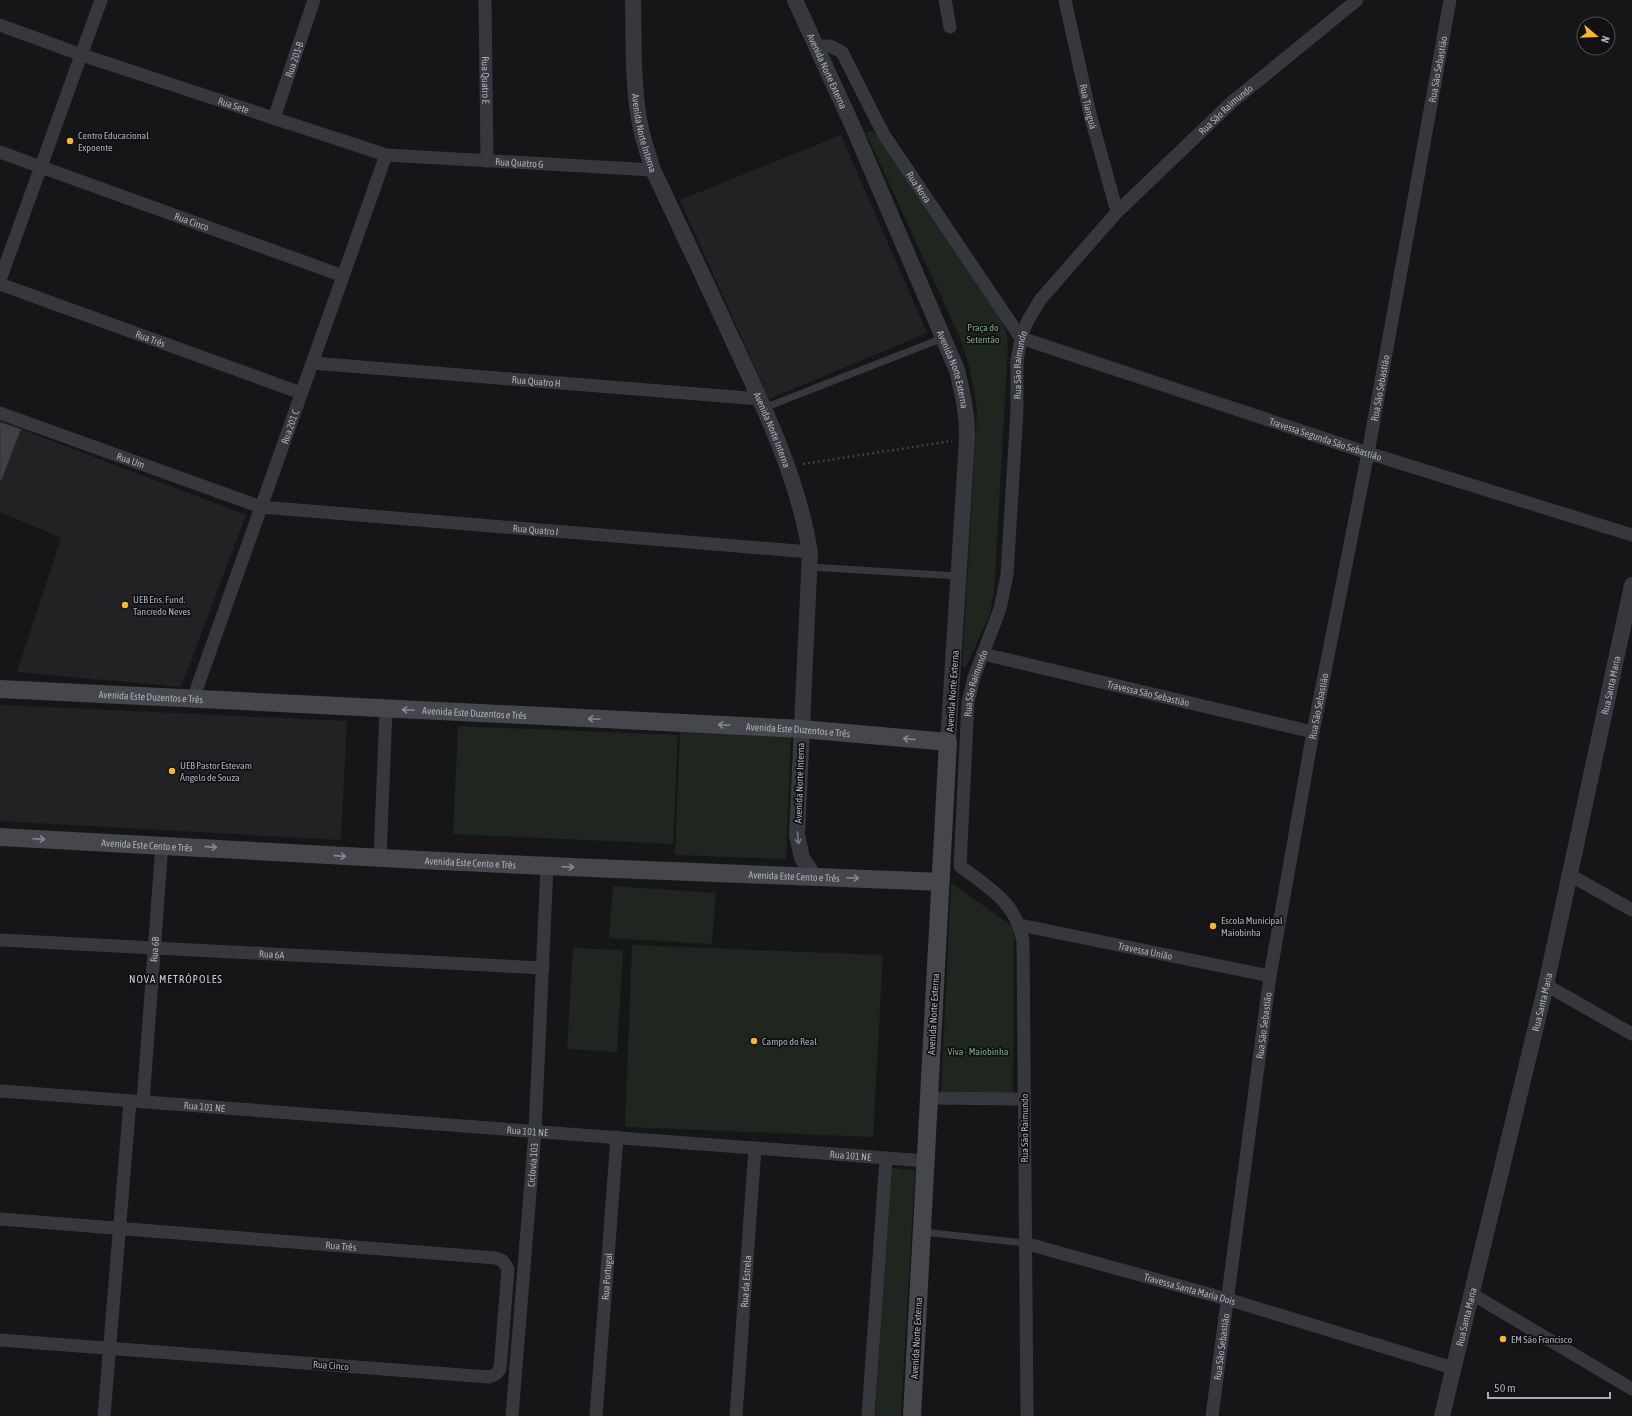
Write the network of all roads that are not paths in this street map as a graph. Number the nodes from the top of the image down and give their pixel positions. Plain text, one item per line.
1 (102, 0) edge
2 (485, 0) edge
3 (633, 0) edge
4 (795, 0) edge
5 (945, 0) edge
6 (1065, 0) edge
7 (1450, 0) edge
8 (310, 1) edge
9 (1355, 1) edge
10 (0, 25) edge
11 (950, 27) dead end
12 (816, 46) junction
13 (82, 55) junction
14 (274, 118) junction
15 (0, 152) edge
16 (386, 155) junction
17 (487, 161) junction
18 (41, 167) junction
19 (653, 170) junction
20 (1117, 212) junction
21 (343, 276) junction
22 (0, 280) edge
23 (0, 284) edge
24 (943, 338) junction
25 (1021, 338) junction
26 (312, 363) junction
27 (301, 393) junction
28 (762, 404) junction
29 (0, 412) edge
30 (1368, 453) junction
31 (261, 507) junction
32 (1632, 535) edge
33 (810, 560) junction
34 (960, 576) junction
35 (1632, 585) edge
36 (983, 654) junction
37 (0, 689) edge
38 (193, 699) junction
39 (386, 709) junction
40 (802, 729) junction
41 (1313, 732) junction
42 (948, 742) junction
43 (0, 837) edge
44 (162, 844) junction
45 (380, 858) junction
46 (547, 866) junction
47 (960, 866) junction
48 (941, 874) junction
49 (1570, 875) junction
50 (814, 876) junction
51 (1632, 910) edge
52 (1020, 925) junction
53 (0, 940) edge
54 (154, 948) junction
55 (542, 968) junction
56 (1270, 976) junction
57 (1546, 985) junction
58 (1632, 1034) edge
59 (0, 1091) edge
60 (929, 1098) junction
61 (1024, 1099) junction
62 (130, 1101) junction
63 (144, 1102) junction
64 (535, 1131) junction
65 (617, 1137) junction
66 (755, 1148) junction
67 (886, 1158) junction
68 (926, 1161) junction
69 (0, 1219) edge
70 (119, 1228) junction
71 (922, 1232) junction
72 (1024, 1243) junction
73 (1472, 1294) junction
74 (1227, 1299) junction
75 (504, 1319) junction
76 (520, 1320) junction
77 (0, 1340) edge
78 (109, 1349) junction
79 (1453, 1368) junction
80 (1632, 1389) edge
81 (105, 1413) edge
82 (512, 1416) edge
83 (596, 1416) edge
84 (736, 1416) edge
85 (868, 1416) edge
86 (912, 1416) edge
87 (1027, 1416) edge
88 (1212, 1416) edge
89 (1442, 1416) edge

1 - 13 street
2 - 17 street, Rua Quatro E
3 - 19 street, Avenida Norte Interna
4 - 12 street, Avenida Norte Externa
5 - 11 street
6 - 20 street, Rua Tianguá
7 - 30 street, Rua São Sebastião
8 - 14 street, Rua 201-B
9 - 20 street, Rua São Raimundo
10 - 13 street, Rua Sete
12 - 24 street, Avenida Norte Externa
12 - 25 street, Rua Nova
13 - 14 street, Rua Sete
13 - 18 street
14 - 16 street, Rua Sete
15 - 18 street, Rua Cinco
16 - 17 street, Rua Quatro G
16 - 21 street, Rua 201 C
17 - 19 street, Rua Quatro G
18 - 21 street, Rua Cinco
18 - 22 street
19 - 28 street, Avenida Norte Interna
20 - 25 street, Rua São Raimundo
21 - 26 street, Rua 201 C
23 - 27 street, Rua Três
24 - 28 lane
24 - 34 street, Avenida Norte Externa
25 - 30 street, Travessa Segunda São Sebastião
25 - 36 street, Rua São Raimundo
26 - 27 street, Rua 201 C
26 - 28 street, Rua Quatro H
27 - 31 street, Rua 201 C
28 - 33 street, Avenida Norte Interna
29 - 31 street, Rua Um
30 - 32 street, Travessa Segunda São Sebastião
30 - 41 street, Rua São Sebastião
31 - 33 street, Rua Quatro I
31 - 38 street, Rua 201 C
33 - 34 lane
33 - 40 street, Avenida Norte Interna
34 - 42 street, Avenida Norte Externa
35 - 49 street, Rua Santa Maria
36 - 41 street, Travessa São Sebastião
36 - 47 street, Rua São Raimundo
37 - 38 main road, Avenida Este Duzentos e Três
38 - 39 main road, Avenida Este Duzentos e Três
40 -> 39 main road, Avenida Este Duzentos e Três
39 - 45 street
42 -> 40 main road, Avenida Este Duzentos e Três
40 -> 50 street, Avenida Norte Interna
41 - 56 street, Rua São Sebastião
42 - 48 main road, Avenida Norte Externa
43 -> 44 main road, Avenida Este Cento e Três
44 -> 45 main road, Avenida Este Cento e Três
44 - 54 street, Rua 6B
45 - 46 main road, Avenida Este Cento e Três
46 -> 50 main road, Avenida Este Cento e Três
46 - 55 street, Ciclovia 103
47 - 48 street
47 - 52 street, Rua São Raimundo
50 -> 48 main road, Avenida Este Cento e Três
48 - 60 main road, Avenida Norte Externa
49 - 51 street
49 - 57 street, Rua Santa Maria
52 - 56 street, Travessa União
52 - 61 street, Rua São Raimundo
53 - 54 street, Rua 6A
54 - 55 street, Rua 6A
54 - 63 street, Rua 6B
55 - 64 street, Ciclovia 103
56 - 74 street, Rua São Sebastião
57 - 58 street
57 - 73 street, Rua Santa Maria
59 - 62 street, Rua 101 NE
60 - 61 street
60 - 68 main road, Avenida Norte Externa
61 - 72 street, Rua São Raimundo
62 - 63 street, Rua 101 NE
62 - 70 street
63 - 64 street, Rua 101 NE
64 - 65 street, Rua 101 NE
64 - 76 street, Ciclovia 103
65 - 66 street, Rua 101 NE
65 - 83 street, Rua Portugal
66 - 67 street, Rua 101 NE
66 - 84 street, Rua da Estrela
67 - 68 street, Rua 101 NE
67 - 85 street
68 - 71 main road, Avenida Norte Externa
69 - 70 street, Rua Três
70 - 75 street, Rua Três
70 - 78 street
71 - 72 lane, Travessa Santa Maria Dois
71 - 86 main road, Avenida Norte Externa
72 - 74 street, Travessa Santa Maria Dois
72 - 87 street, Rua São Raimundo
73 - 79 street, Rua Santa Maria
73 - 80 street
74 - 79 street, Travessa Santa Maria Dois
74 - 88 street, Rua São Sebastião
75 - 76 street
75 - 78 street, Rua Cinco
76 - 82 street, Ciclovia 103
77 - 78 street, Rua Cinco
78 - 81 street
79 - 89 street, Rua Santa Maria

